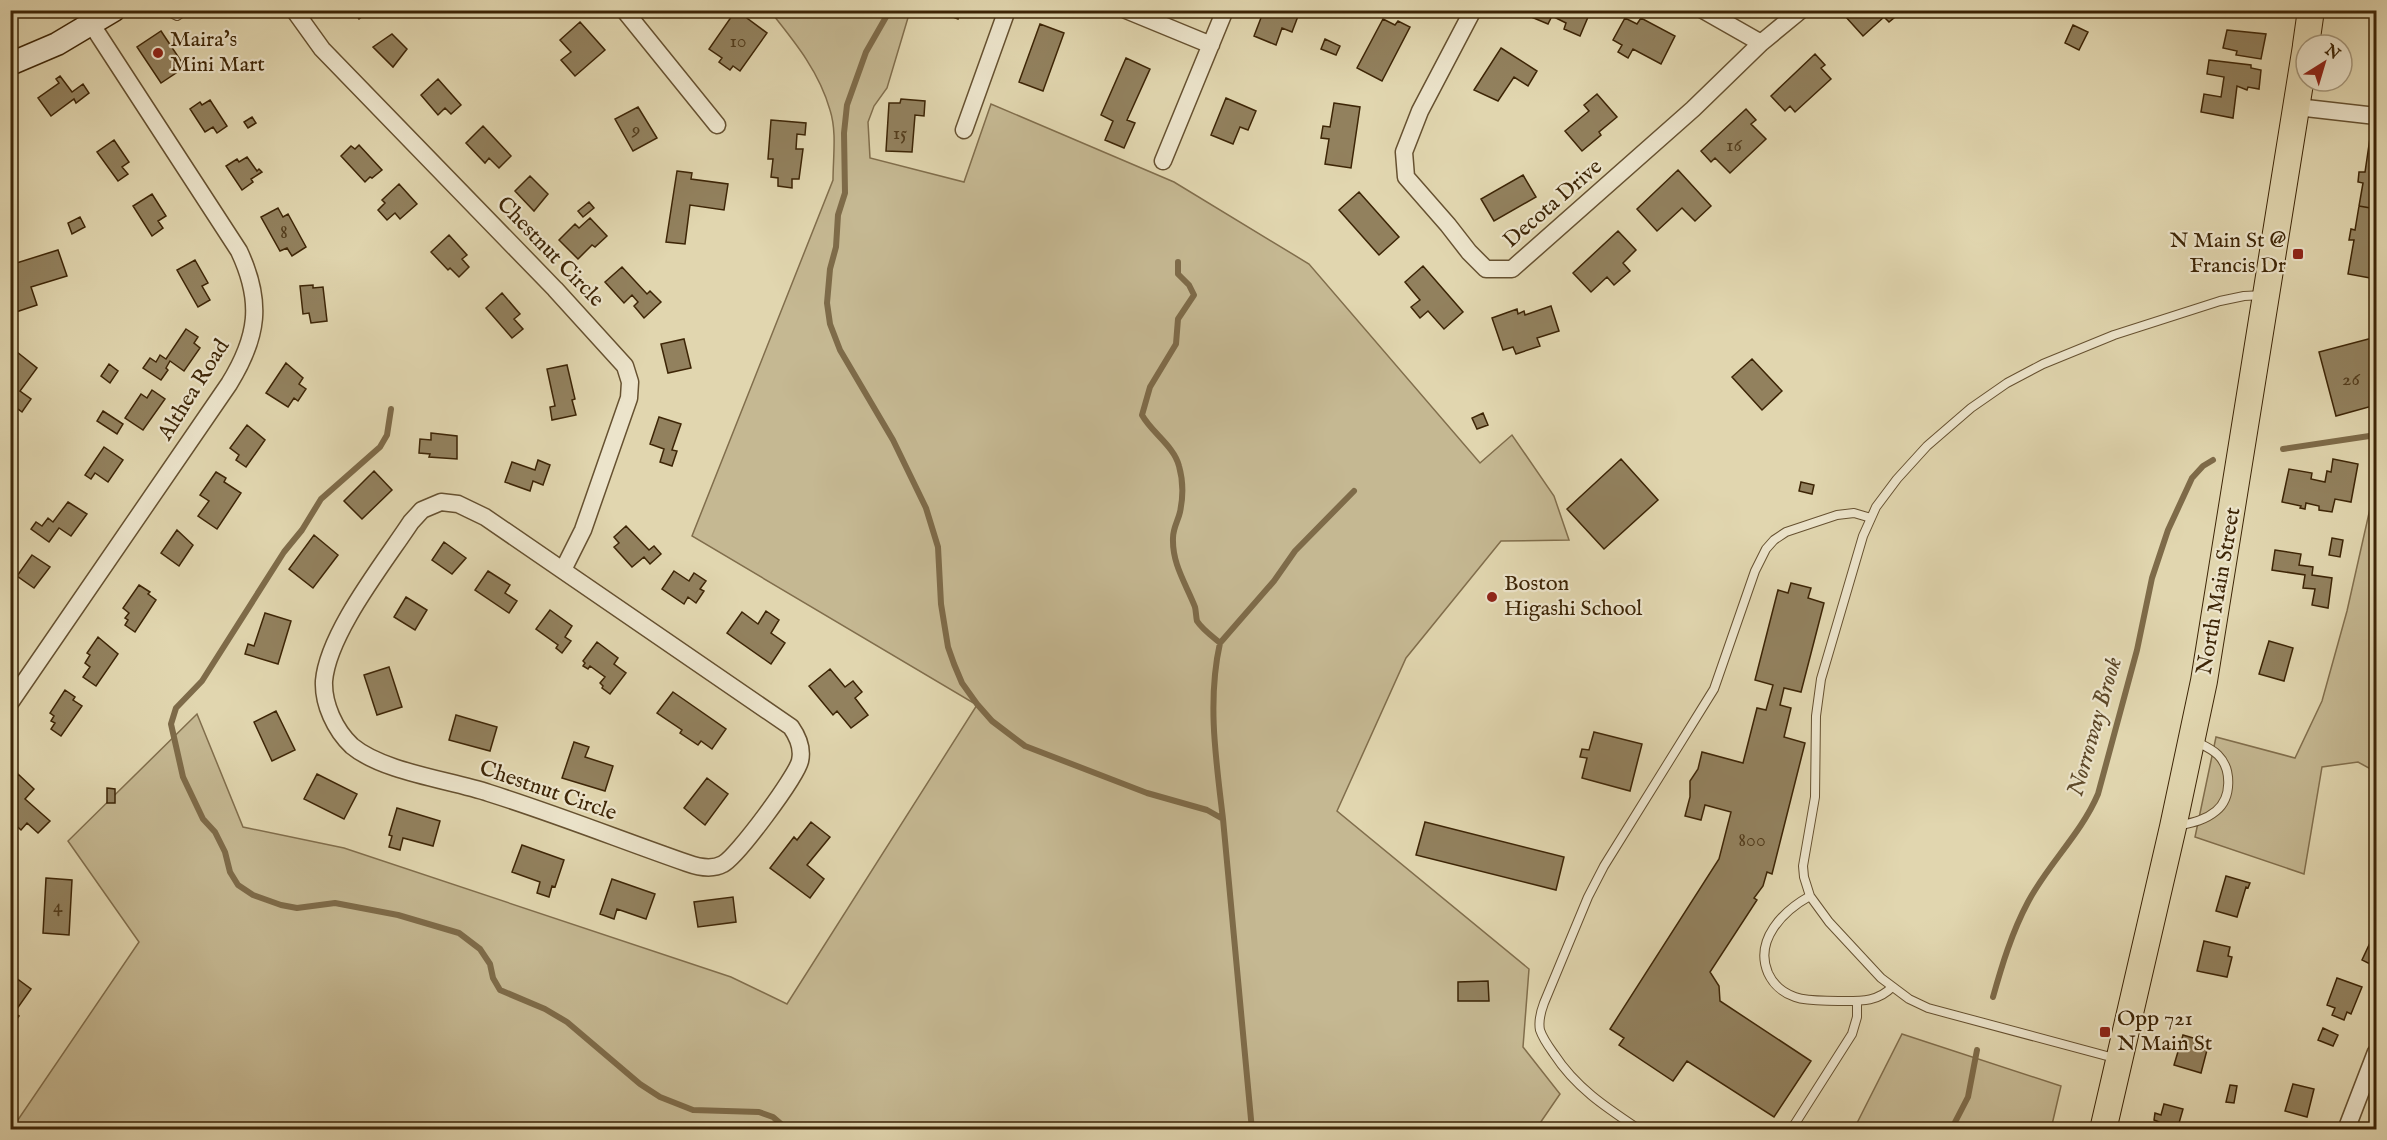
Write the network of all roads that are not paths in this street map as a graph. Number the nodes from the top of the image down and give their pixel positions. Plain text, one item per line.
1 (114, 10) edge
2 (165, 10) edge
3 (186, 10) edge
4 (294, 10) edge
5 (624, 10) edge
6 (1007, 10) edge
7 (1126, 10) edge
8 (1225, 10) edge
9 (1473, 10) edge
10 (1703, 10) edge
11 (1801, 10) edge
12 (2311, 10) edge
13 (92, 26) junction
14 (2308, 33) edge
15 (1761, 43) junction
16 (1211, 45) junction
17 (10, 64) edge
18 (2299, 93) edge
19 (2297, 107) junction
20 (2376, 116) edge
21 (717, 124) dead end
22 (964, 130) dead end
23 (1163, 161) dead end
24 (2268, 295) junction
25 (1870, 518) junction
26 (563, 570) junction
27 (10, 703) edge
28 (2192, 740) junction
29 (2173, 827) junction
30 (1810, 896) junction
31 (1892, 987) junction
32 (1857, 1001) junction
33 (2376, 1052) edge
34 (2119, 1059) junction
35 (2372, 1076) edge
36 (1640, 1130) edge
37 (1791, 1130) edge
38 (2103, 1130) edge
39 (2346, 1130) edge

1 - 13 main road
2 - 3 lane
4 - 26 street, Chestnut Circle
5 - 21 street
6 - 22 street
7 - 16 street
8 - 16 street
9 - 15 street, Decota Drive
10 - 15 street
11 - 15 street, Decota Drive
12 - 14 main road, North Main Street
13 - 17 main road
13 - 27 street, Althea Road
16 - 23 street
18 - 19 main road, North Main Street
19 - 20 street
19 - 24 main road, North Main Street
24 - 25 lane
24 - 28 main road, North Main Street
25 - 30 lane
25 - 36 lane
26 - 26 street, Chestnut Circle
28 - 29 main road, North Main Street
28 - 29 lane
29 - 34 main road, North Main Street
30 - 31 lane
30 - 32 lane
31 - 32 lane
31 - 34 lane
32 - 37 lane
33 - 35 street
34 - 38 main road, North Main Street
35 - 39 street

